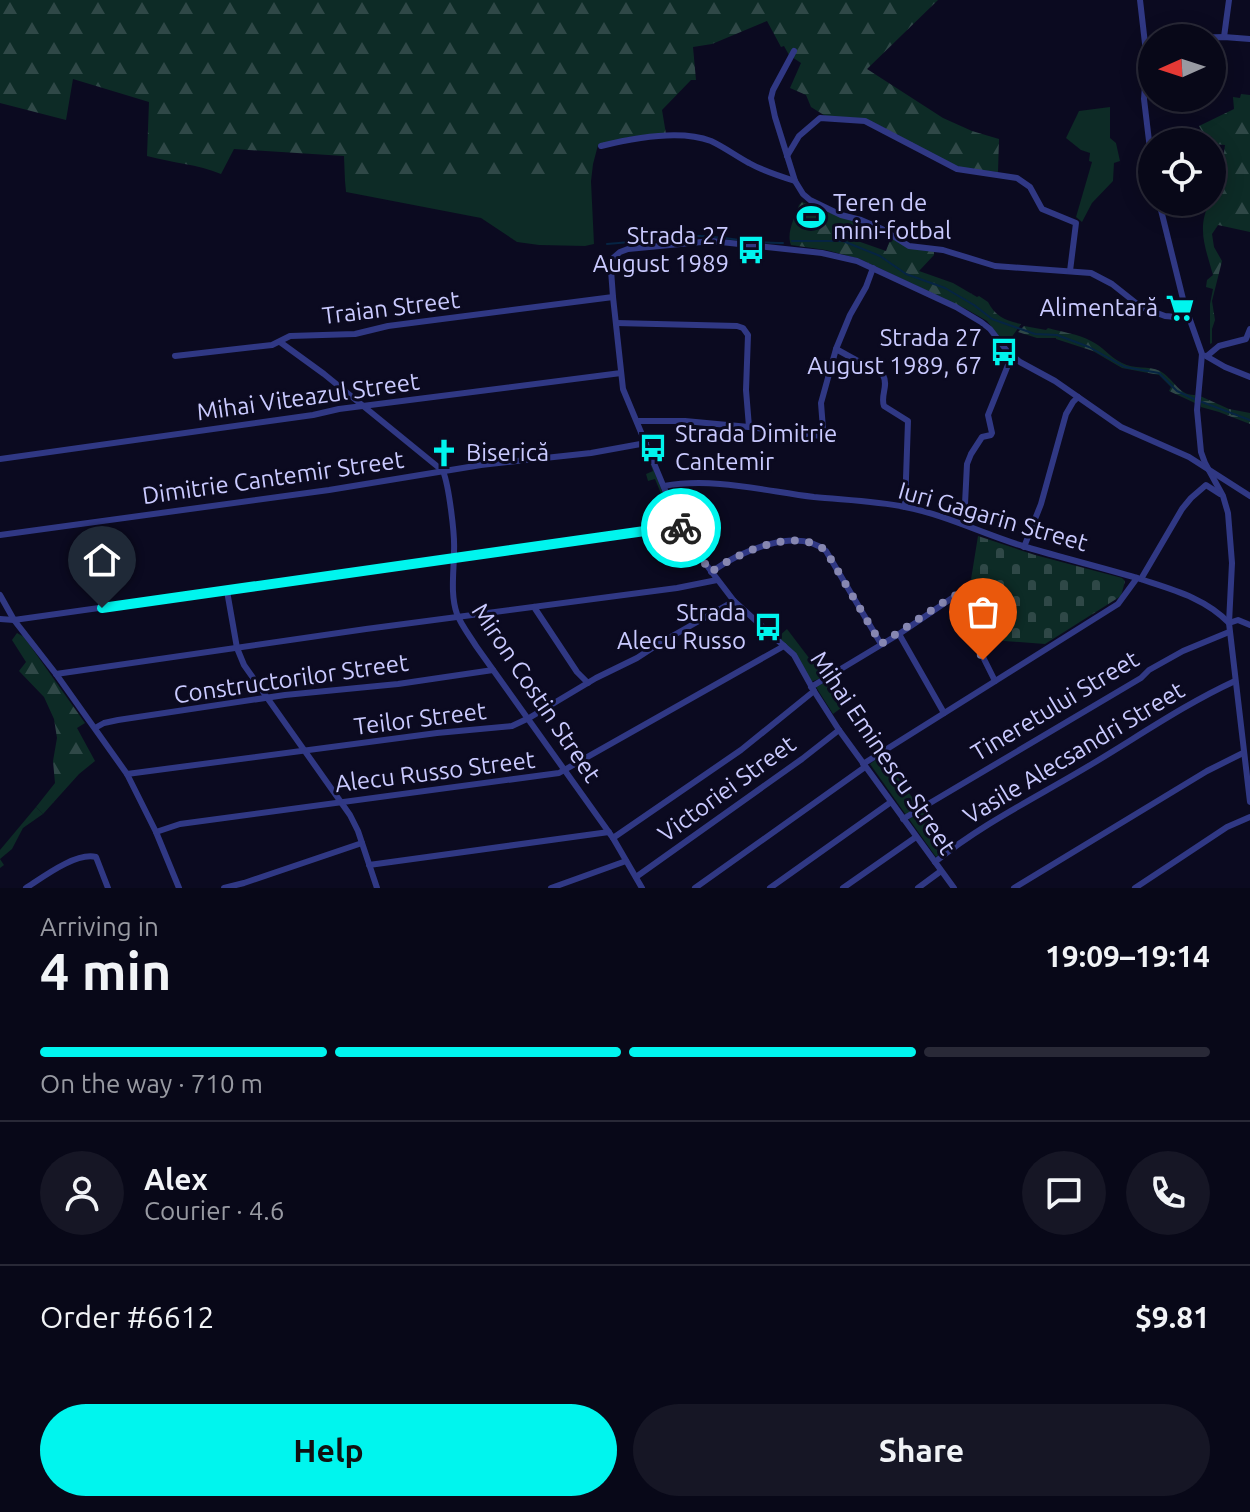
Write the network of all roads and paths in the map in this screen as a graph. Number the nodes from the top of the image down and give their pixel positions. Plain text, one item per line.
1 (1140, 0) edge
2 (1229, 0) edge
3 (1145, 24) edge
4 (1226, 24) edge
5 (1226, 37) edge
6 (1250, 39) edge
7 (794, 51) dead end
8 (601, 146) dead end
9 (787, 156) junction
10 (795, 181) junction
11 (1163, 216) edge
12 (873, 268) junction
13 (1070, 271) junction
14 (613, 297) junction
15 (1189, 318) junction
16 (616, 323) junction
17 (1250, 329) edge
18 (280, 342) junction
19 (836, 349) junction
20 (1012, 355) junction
21 (1204, 355) junction
22 (175, 356) dead end
23 (621, 373) junction
24 (1250, 377) edge
25 (1078, 397) junction
26 (365, 407) junction
27 (637, 421) junction
28 (749, 427) junction
29 (646, 443) junction
30 (0, 459) edge
31 (443, 471) junction
32 (1209, 471) junction
33 (664, 486) junction
34 (1223, 496) junction
35 (1250, 496) edge
36 (905, 507) junction
37 (964, 524) junction
38 (680, 526) junction
39 (0, 535) edge
40 (1024, 547) junction
41 (453, 559) junction
42 (711, 572) junction
43 (1139, 579) junction
44 (717, 580) junction
45 (227, 591) junction
46 (0, 595) edge
47 (734, 601) junction
48 (534, 607) junction
49 (459, 618) junction
50 (0, 619) edge
51 (14, 620) junction
52 (1229, 623) junction
53 (1250, 625) edge
54 (1229, 632) junction
55 (899, 634) junction
56 (881, 644) junction
57 (784, 646) junction
58 (237, 648) junction
59 (493, 670) junction
60 (56, 674) junction
61 (995, 681) junction
62 (1235, 681) junction
63 (588, 683) junction
64 (812, 689) junction
65 (268, 699) junction
66 (944, 713) junction
67 (529, 718) junction
68 (95, 728) junction
69 (839, 730) junction
70 (306, 751) junction
71 (1243, 753) junction
72 (864, 765) junction
73 (566, 770) junction
74 (127, 774) junction
75 (341, 802) junction
76 (891, 802) junction
77 (1250, 802) edge
78 (1250, 817) edge
79 (903, 819) junction
80 (156, 832) junction
81 (611, 835) junction
82 (916, 837) junction
83 (362, 843) junction
84 (626, 861) junction
85 (935, 862) junction
86 (369, 865) junction
87 (941, 871) junction
88 (636, 877) junction
89 (26, 888) edge
90 (108, 888) edge
91 (179, 888) edge
92 (224, 888) edge
93 (377, 888) edge
94 (551, 888) edge
95 (642, 888) edge
96 (695, 888) edge
97 (770, 888) edge
98 (843, 888) edge
99 (918, 888) edge
100 (954, 888) edge
101 (1014, 888) edge
102 (1135, 888) edge

1 - 3 street
2 - 4 street
5 - 6 street
7 - 9 street
8 - 10 street
9 - 10 street
9 - 13 street
10 - 13 street
11 - 15 street
12 - 14 street, Mihai Eminescu Street
12 - 19 street
12 - 20 street
13 - 15 street
14 - 16 street, Mihai Eminescu Street
14 - 18 street, Traian Street
15 - 21 street
16 - 23 street, Mihai Eminescu Street
16 - 28 street
17 - 21 street
18 - 22 street, Traian Street
18 - 26 street
19 - 28 street
19 - 36 street
20 - 25 street
20 - 37 street
21 - 24 street
21 - 32 street
23 - 26 street, Mihai Viteazul Street
23 - 27 street, Mihai Eminescu Street
25 - 32 street
25 - 40 street
26 - 30 street, Mihai Viteazul Street
26 - 31 street
27 - 28 street
27 - 29 street, Mihai Eminescu Street
29 - 31 street, Dimitrie Cantemir Street
29 - 33 street, Mihai Eminescu Street
31 - 39 street, Dimitrie Cantemir Street
31 - 41 street, Miron Costin Street
32 - 34 street
32 - 35 street
33 - 36 street, Iuri Gagarin Street
33 - 38 street, Mihai Eminescu Street
34 - 43 street
34 - 52 street
36 - 37 street, Iuri Gagarin Street
37 - 40 street, Iuri Gagarin Street
38 - 41 street
38 - 42 street, Mihai Eminescu Street
40 - 43 street, Iuri Gagarin Street
41 - 45 street
41 - 49 street, Miron Costin Street
42 - 44 street, Mihai Eminescu Street
42 - 56 street
43 - 52 street, Iuri Gagarin Street
43 - 61 street
44 - 47 street, Mihai Eminescu Street
44 - 48 street
45 - 51 street
45 - 58 street
46 - 51 street
47 - 57 street, Mihai Eminescu Street
47 - 63 street, Teilor Street
48 - 49 street
48 - 63 street
49 - 58 street
49 - 59 street, Miron Costin Street
50 - 51 street
51 - 60 street
52 - 53 street
52 - 54 street
54 - 62 street
54 - 79 street, Tineretului Street
55 - 56 street
55 - 61 street
55 - 66 street
56 - 64 street
57 - 64 street, Mihai Eminescu Street
57 - 73 street, Alecu Russo Street
58 - 60 street
58 - 65 street
59 - 65 street, Constructorilor Street
59 - 67 street, Miron Costin Street
60 - 68 street
61 - 66 street
62 - 71 street
62 - 85 street, Vasile Alecsandri Street
63 - 67 street, Teilor Street
64 - 69 street, Mihai Eminescu Street
64 - 81 street
65 - 68 street, Constructorilor Street
65 - 70 street
66 - 72 street
67 - 70 street, Teilor Street
67 - 73 street, Miron Costin Street
68 - 74 street
69 - 72 street, Mihai Eminescu Street
69 - 88 street, Victoriei Street
70 - 74 street, Teilor Street
70 - 75 street
71 - 77 street
71 - 101 street
72 - 76 street, Mihai Eminescu Street
72 - 96 street
73 - 75 street, Alecu Russo Street
73 - 81 street, Miron Costin Street
74 - 80 street
75 - 80 street, Alecu Russo Street
75 - 83 street
76 - 79 street, Mihai Eminescu Street
76 - 97 street
78 - 102 street
79 - 82 street, Mihai Eminescu Street
80 - 91 street
81 - 84 street, Miron Costin Street
81 - 86 street
82 - 85 street, Mihai Eminescu Street
82 - 98 street
83 - 86 street
83 - 92 street
84 - 88 street, Miron Costin Street
84 - 94 street
85 - 87 street, Mihai Eminescu Street
86 - 93 street
87 - 99 street
87 - 100 street, Mihai Eminescu Street
88 - 95 street, Miron Costin Street
89 - 90 street

